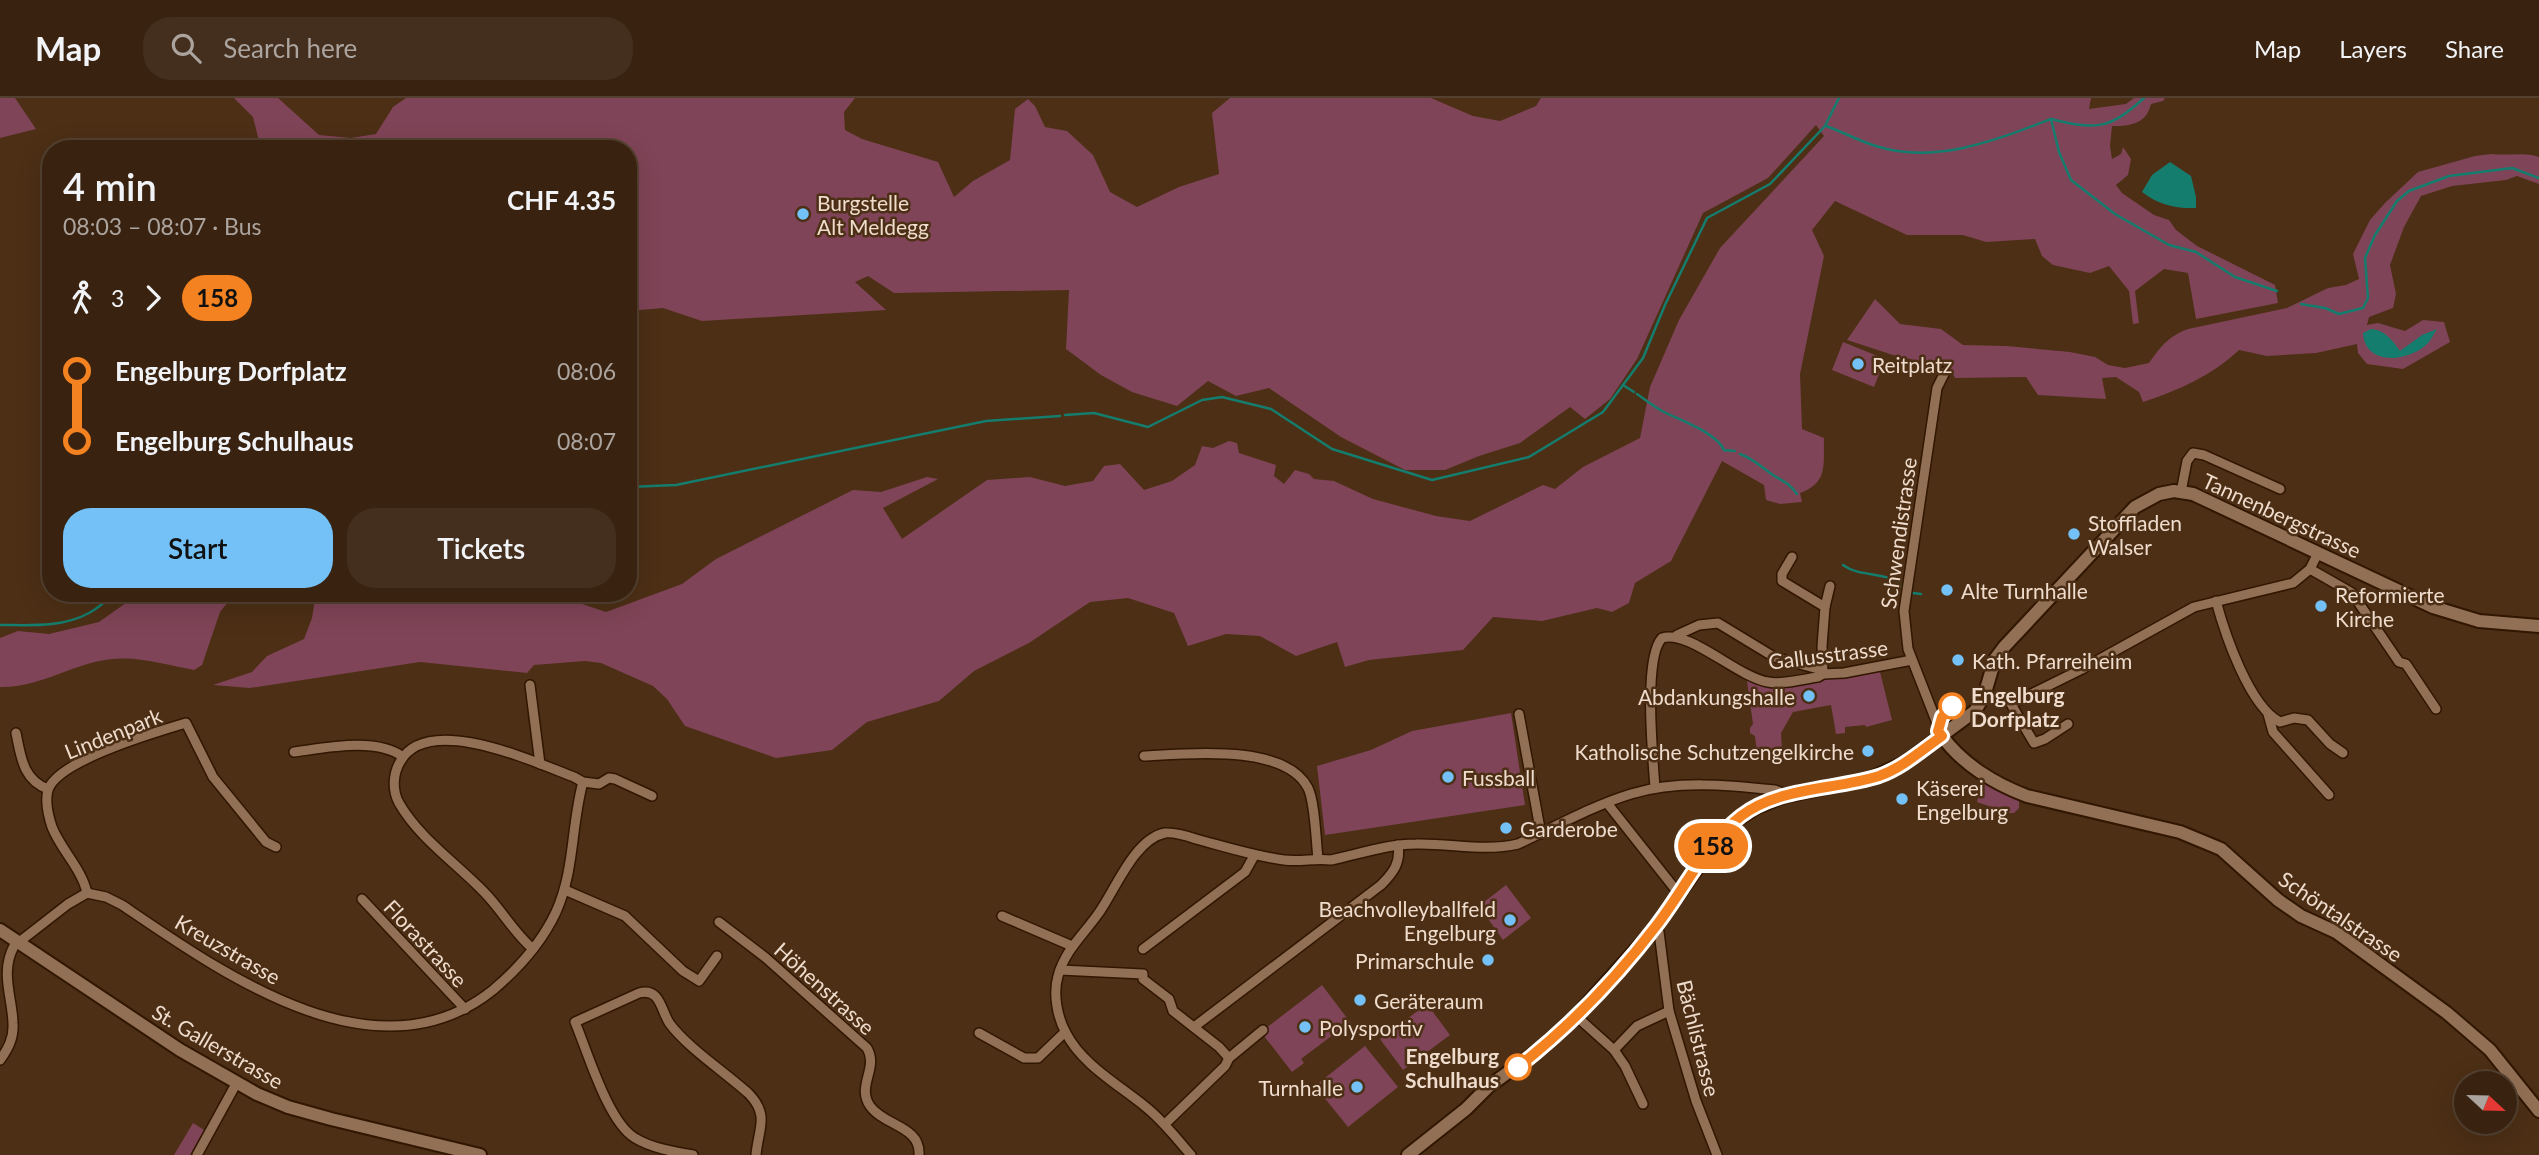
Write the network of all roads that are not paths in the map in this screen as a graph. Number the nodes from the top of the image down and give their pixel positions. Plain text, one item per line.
1 (1945, 372) dead end
2 (2280, 489) dead end
3 (2181, 492) junction
4 (2318, 553) junction
5 (1792, 557) dead end
6 (2310, 569) junction
7 (1830, 586) dead end
8 (2216, 601) junction
9 (1825, 607) junction
10 (2539, 626) edge
11 (1677, 635) junction
12 (1912, 660) junction
13 (1823, 674) junction
14 (530, 685) dead end
15 (2436, 709) dead end
16 (1519, 714) dead end
17 (2269, 714) junction
18 (2068, 724) dead end
19 (16, 733) dead end
20 (1942, 736) junction
21 (294, 752) dead end
22 (2343, 753) dead end
23 (403, 757) junction
24 (1144, 757) dead end
25 (540, 764) junction
26 (583, 782) junction
27 (1655, 788) junction
28 (48, 789) junction
29 (2329, 795) dead end
30 (652, 796) dead end
31 (1782, 797) junction
32 (1607, 803) junction
33 (1541, 834) junction
34 (1398, 845) junction
35 (276, 847) dead end
36 (1254, 856) junction
37 (1318, 859) junction
38 (565, 890) junction
39 (87, 893) junction
40 (1679, 894) junction
41 (362, 900) dead end
42 (1002, 916) dead end
43 (719, 922) dead end
44 (1655, 929) junction
45 (0, 930) edge
46 (19, 942) junction
47 (1072, 946) junction
48 (533, 949) junction
49 (1143, 950) dead end
50 (717, 956) dead end
51 (1060, 970) junction
52 (465, 1009) junction
53 (1669, 1011) junction
54 (1576, 1016) junction
55 (1194, 1027) junction
56 (1263, 1030) dead end
57 (1065, 1032) junction
58 (979, 1033) dead end
59 (1614, 1050) junction
60 (1229, 1058) junction
61 (0, 1060) edge
62 (236, 1084) junction
63 (1643, 1104) dead end
64 (2539, 1111) edge
65 (1166, 1124) junction
66 (472, 1154) edge
67 (197, 1155) edge
68 (693, 1155) edge
69 (756, 1155) edge
70 (919, 1155) edge
71 (1191, 1155) edge
72 (1408, 1155) edge
73 (1717, 1155) edge

1 - 12 street, Schwendistrasse
2 - 3 street
3 - 4 street, Tannenbergstrasse
3 - 20 street, Tannenbergstrasse
4 - 6 street
4 - 10 street, Tannenbergstrasse
5 - 9 street
6 - 8 street
6 - 15 street
7 - 9 street
8 - 17 street
8 - 18 street
9 - 13 street
11 - 13 street, Gallusstrasse
11 - 13 street
11 - 27 street
12 - 13 street, Gallusstrasse
12 - 20 street, Schwendistrasse
14 - 25 street
16 - 33 street
17 - 22 street
17 - 29 street
19 - 28 street
20 - 31 street
20 - 64 street, Schöntalstrasse
21 - 23 street
23 - 25 street
23 - 48 street
24 - 37 street
25 - 26 street
26 - 30 street
26 - 38 street, Kreuzstrasse
27 - 31 street
27 - 32 street
28 - 35 street, Lindenpark
28 - 39 street
31 - 40 street
32 - 33 street
32 - 40 street
33 - 34 street
34 - 37 street
34 - 55 street
36 - 37 street
36 - 47 street
36 - 49 street
38 - 48 street, Kreuzstrasse
38 - 50 street
39 - 46 street
39 - 52 street, Kreuzstrasse
40 - 44 street
41 - 52 street, Florastrasse
42 - 47 street
43 - 70 street, Höhenstrasse
44 - 53 street, Bächlistrasse
44 - 54 street
45 - 46 street, St. Gallerstrasse
46 - 61 street
46 - 62 street, St. Gallerstrasse
47 - 51 street
48 - 52 street, Kreuzstrasse
51 - 55 street
51 - 57 street
53 - 59 street
53 - 73 street, Bächlistrasse
54 - 59 street
54 - 72 street
55 - 60 street
56 - 60 street
57 - 58 street
57 - 65 street
59 - 63 street
60 - 65 street
62 - 66 street, St. Gallerstrasse
62 - 67 street
65 - 71 street
68 - 69 street

